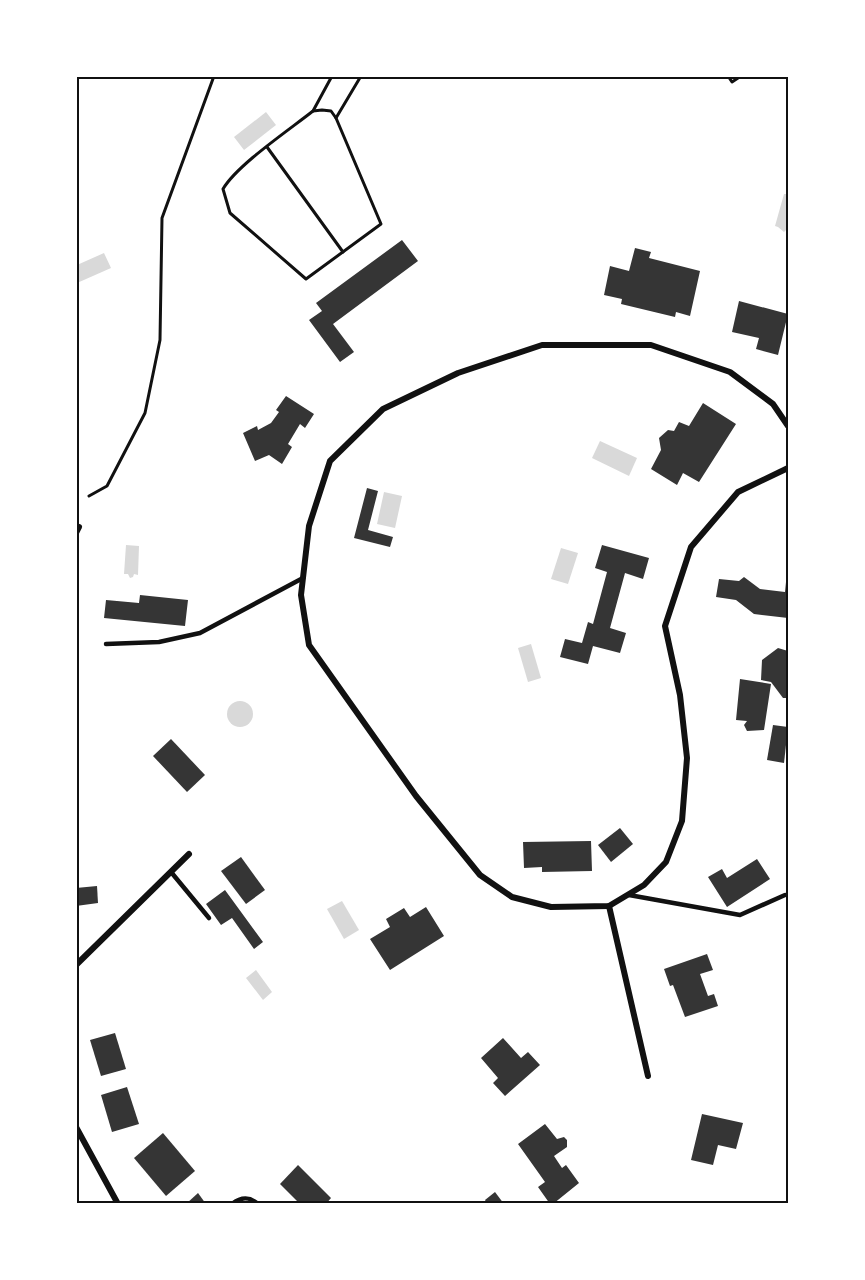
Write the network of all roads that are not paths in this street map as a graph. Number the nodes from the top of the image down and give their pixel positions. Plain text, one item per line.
1 (789, 426) edge
2 (789, 468) edge
3 (303, 578) junction
4 (106, 644) dead end
5 (189, 854) dead end
6 (171, 872) junction
7 (628, 894) junction
8 (785, 895) dead end
9 (609, 906) junction
10 (209, 918) dead end
11 (76, 965) edge
12 (648, 1076) dead end
13 (77, 1130) edge
14 (118, 1203) edge
15 (232, 1203) edge
16 (258, 1203) edge

1 - 3 street
2 - 7 street
3 - 4 lane
3 - 9 street
5 - 6 street
6 - 10 lane
6 - 11 street
7 - 8 lane
7 - 9 street
9 - 12 street
13 - 14 street
15 - 16 lane

